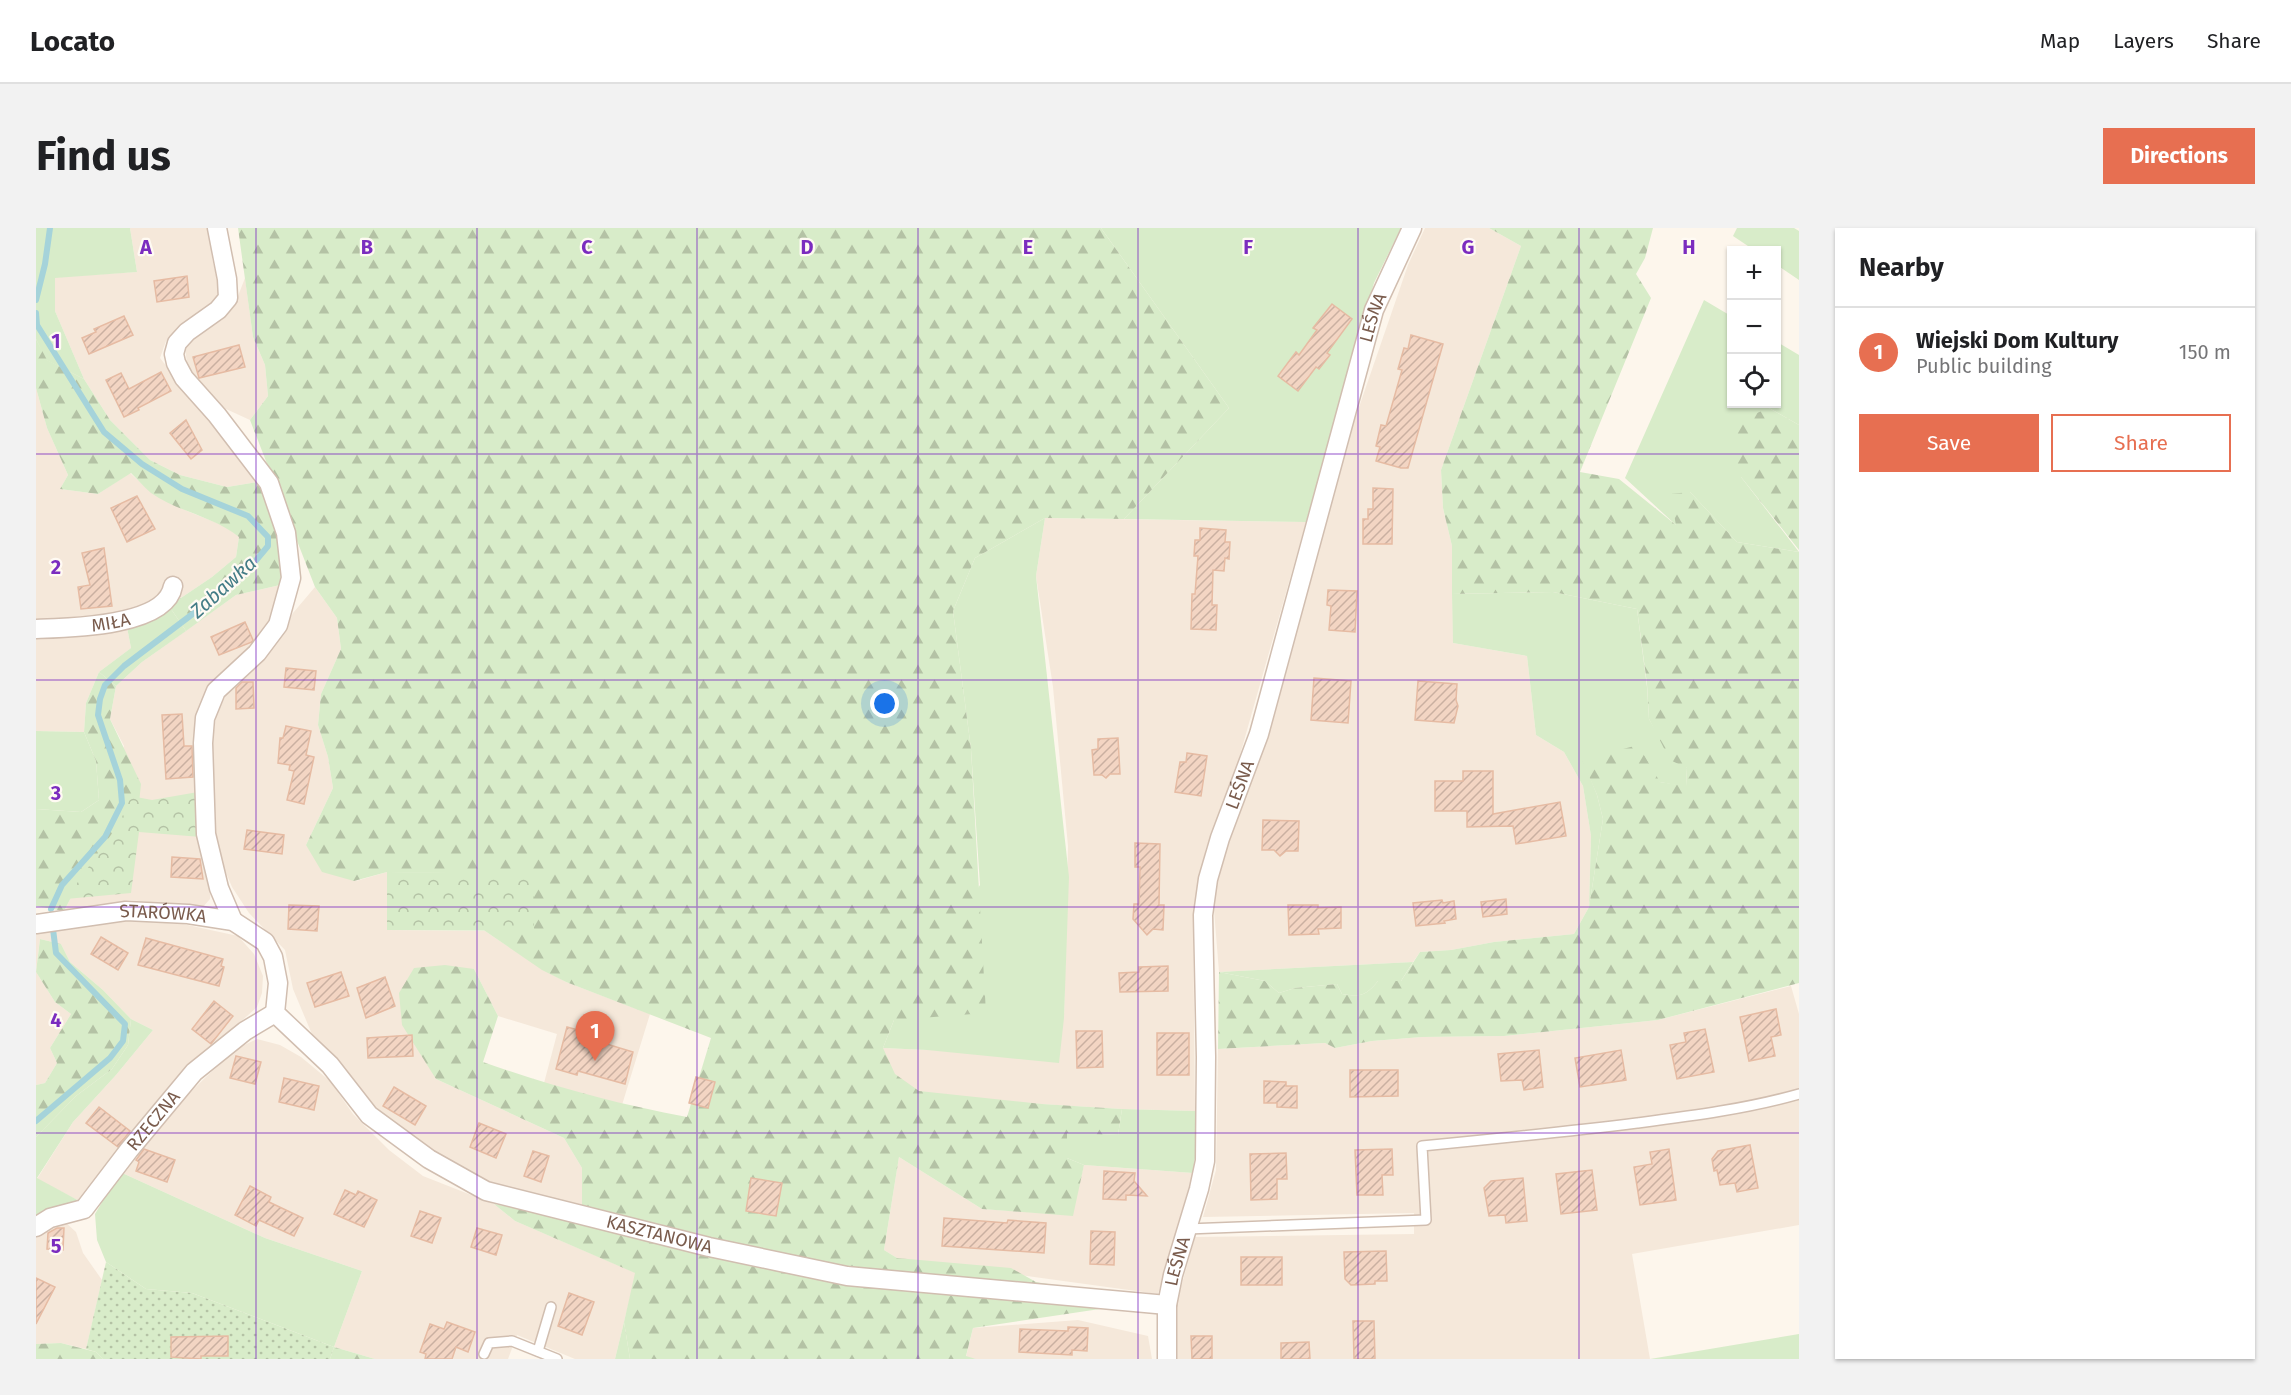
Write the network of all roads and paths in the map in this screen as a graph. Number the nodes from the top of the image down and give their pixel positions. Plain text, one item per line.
1 (218, 228) edge
2 (1412, 228) edge
3 (173, 586) dead end
4 (36, 629) edge
5 (233, 921) junction
6 (36, 924) edge
7 (275, 1013) junction
8 (1799, 1094) edge
9 (36, 1227) edge
10 (1187, 1229) junction
11 (1167, 1305) junction
12 (551, 1307) dead end
13 (538, 1352) junction
14 (484, 1354) dead end
15 (557, 1359) edge
16 (1167, 1359) edge

1 - 5 street
2 - 10 street, LEŚNA
3 - 4 street, MIŁA
5 - 6 street, STARÓWKA
5 - 7 street, STARÓWKA
7 - 9 street, RZECZNA
7 - 11 street, KASZTANOWA
8 - 10 lane
10 - 11 street, LEŚNA
11 - 16 street, LEŚNA
12 - 13 lane
13 - 14 lane
13 - 15 lane

